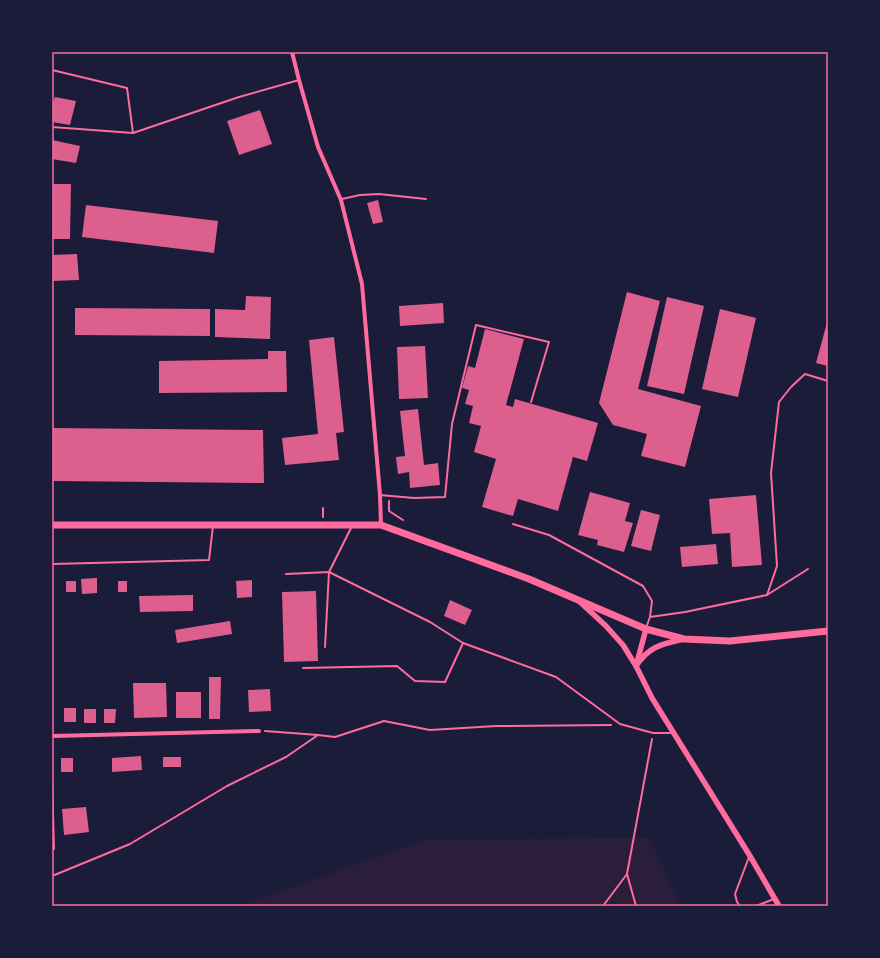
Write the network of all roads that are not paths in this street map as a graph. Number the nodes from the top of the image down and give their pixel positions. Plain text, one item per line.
1 (292, 52) edge
2 (52, 70) edge
3 (299, 80) junction
4 (52, 127) edge
5 (133, 133) junction
6 (426, 198) dead end
7 (341, 200) junction
8 (828, 381) edge
9 (531, 402) dead end
10 (380, 495) junction
11 (513, 524) dead end
12 (52, 525) edge
13 (213, 525) junction
14 (352, 525) junction
15 (381, 525) junction
16 (52, 564) edge
17 (808, 569) dead end
18 (329, 572) junction
19 (286, 574) dead end
20 (767, 595) junction
21 (578, 600) junction
22 (650, 617) junction
23 (646, 629) junction
24 (828, 631) edge
25 (684, 639) junction
26 (463, 643) junction
27 (324, 647) dead end
28 (636, 666) junction
29 (303, 668) dead end
30 (259, 731) road end
31 (672, 733) junction
32 (52, 736) edge
33 (52, 778) edge
34 (54, 849) dead end
35 (750, 856) junction
36 (774, 898) junction
37 (740, 906) edge
38 (756, 906) edge
39 (779, 906) edge

1 - 3 street
2 - 5 lane
3 - 5 lane
3 - 7 street
4 - 5 lane
6 - 7 lane
7 - 10 street
8 - 20 lane
9 - 10 lane
10 - 15 street
11 - 22 lane
12 - 13 main road
13 - 14 main road
13 - 16 lane
14 - 15 main road
14 - 18 lane
15 - 21 main road
17 - 20 lane
18 - 19 lane
18 - 26 lane
18 - 27 lane
20 - 22 lane
21 - 23 main road
21 - 28 street
22 - 23 lane
23 - 25 main road
23 - 28 street
24 - 25 main road
25 - 28 street
26 - 29 lane
26 - 31 lane
28 - 31 street
30 - 32 street
31 - 35 street
33 - 34 lane
35 - 36 street
35 - 37 lane
36 - 38 lane
36 - 39 street

